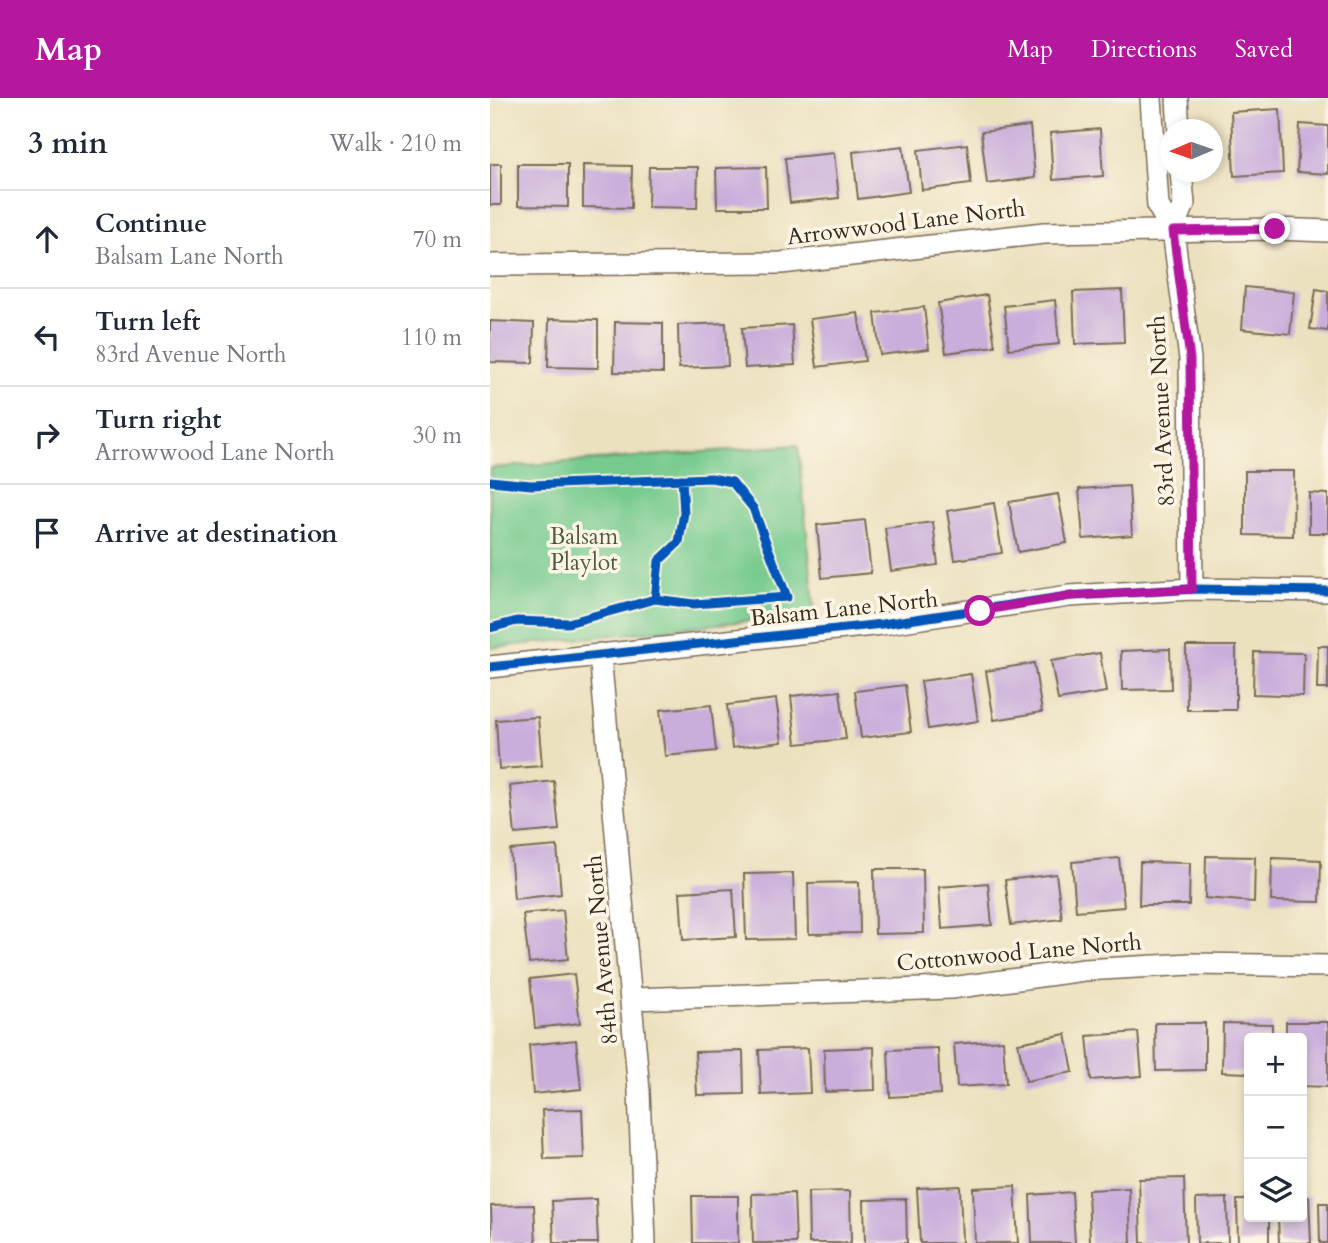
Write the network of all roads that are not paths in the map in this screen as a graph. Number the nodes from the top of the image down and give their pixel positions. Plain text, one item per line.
1 (1151, 98) edge
2 (1177, 98) edge
3 (1178, 119) edge
4 (1182, 182) edge
5 (1173, 231) junction
6 (1328, 231) edge
7 (490, 265) edge
8 (1192, 589) junction
9 (1328, 591) edge
10 (600, 654) junction
11 (490, 667) edge
12 (1328, 966) edge
13 (632, 999) junction
14 (645, 1243) edge

1 - 5 street, 83rd Avenue North
2 - 3 street
4 - 5 street, 83rd Avenue North
5 - 6 street, Arrowwood Lane North
5 - 7 street, Arrowwood Lane North
5 - 8 street, 83rd Avenue North
8 - 9 street, Balsam Lane North
8 - 10 street, Balsam Lane North
10 - 11 street, Balsam Lane North
10 - 13 street, 84th Avenue North
12 - 13 street, Cottonwood Lane North
13 - 14 street, 84th Avenue North

